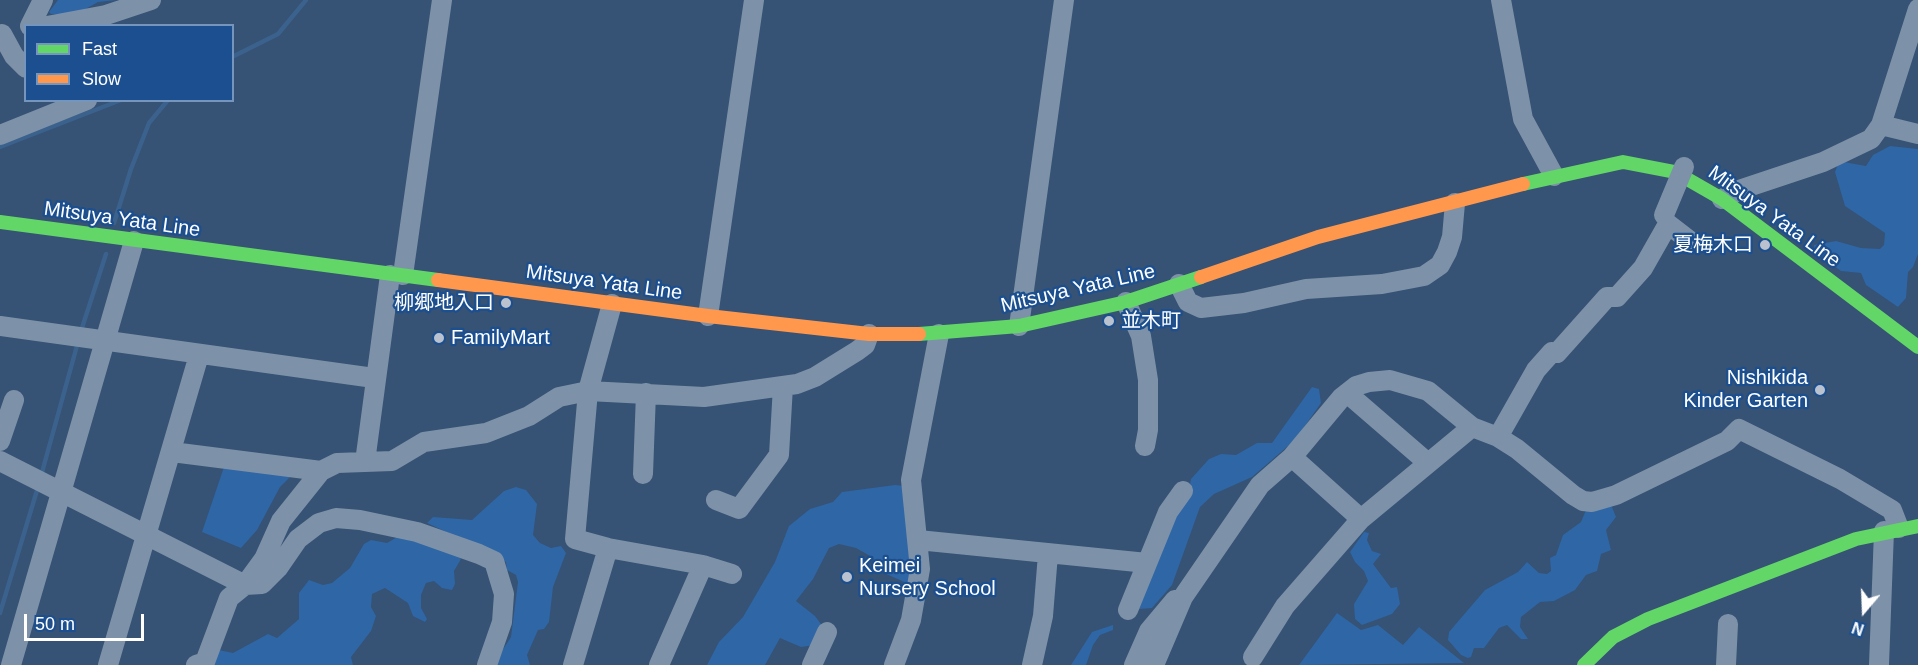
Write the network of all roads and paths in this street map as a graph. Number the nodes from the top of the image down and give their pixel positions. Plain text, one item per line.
1 (43, 0) edge
2 (151, 0) edge
3 (442, 0) edge
4 (754, 0) edge
5 (1064, 0) edge
6 (1502, 0) edge
7 (1918, 9) edge
8 (31, 24) edge
9 (68, 24) edge
10 (24, 28) edge
11 (1, 34) edge
12 (24, 66) edge
13 (80, 102) edge
14 (53, 107) edge
15 (1881, 125) junction
16 (1918, 134) edge
17 (0, 135) edge
18 (1684, 167) dead end
19 (1554, 176) junction
20 (1722, 199) junction
21 (1455, 203) junction
22 (1664, 215) dead end
23 (0, 222) edge
24 (134, 241) junction
25 (1690, 241) dead end
26 (397, 275) junction
27 (1179, 284) junction
28 (1126, 302) junction
29 (612, 304) junction
30 (708, 316) junction
31 (0, 326) edge
32 (1019, 326) junction
33 (869, 334) junction
34 (939, 334) junction
35 (105, 341) junction
36 (1918, 347) edge
37 (199, 355) junction
38 (374, 378) junction
39 (783, 386) junction
40 (588, 391) junction
41 (646, 393) junction
42 (1347, 393) junction
43 (14, 400) dead end
44 (1472, 427) junction
45 (1498, 437) junction
46 (0, 441) edge
47 (1145, 446) dead end
48 (172, 452) junction
49 (1292, 457) junction
50 (365, 462) junction
51 (1428, 463) junction
52 (1, 464) edge
53 (321, 471) junction
54 (643, 474) dead end
55 (1183, 490) dead end
56 (63, 492) junction
57 (716, 500) dead end
58 (1361, 519) junction
59 (1900, 528) edge
60 (147, 534) junction
61 (918, 540) junction
62 (608, 548) junction
63 (1048, 554) junction
64 (1147, 563) junction
65 (703, 565) junction
66 (732, 574) dead end
67 (245, 585) junction
68 (1183, 597) junction
69 (1128, 610) dead end
70 (1728, 624) dead end
71 (827, 632) dead end
72 (1253, 657) dead end
73 (11, 665) edge
74 (108, 665) edge
75 (196, 665) edge
76 (487, 665) edge
77 (573, 665) edge
78 (659, 665) edge
79 (812, 665) edge
80 (894, 665) edge
81 (1032, 665) edge
82 (1134, 665) edge
83 (1154, 665) edge
84 (1584, 665) edge
85 (1726, 665) edge
86 (1879, 665) edge

1 - 8 street
2 - 9 street
3 - 26 street
4 - 30 street
5 - 32 street
6 - 19 street
7 - 15 street
10 - 11 street
11 - 12 street
13 - 14 street
14 - 17 street
15 - 16 street
15 - 20 street
18 - 22 street, bridge
19 - 20 main road, Mitsuya Yata Line
19 - 21 main road, Mitsuya Yata Line
20 - 36 main road, Mitsuya Yata Line
21 - 27 main road, Mitsuya Yata Line
21 - 27 street
23 - 24 main road, Mitsuya Yata Line
24 - 26 main road, Mitsuya Yata Line
24 - 35 street
25 - 45 street
26 - 29 main road, Mitsuya Yata Line
26 - 38 street
27 - 28 main road, Mitsuya Yata Line
28 - 32 main road, Mitsuya Yata Line
28 - 47 street
29 - 30 main road, Mitsuya Yata Line
29 - 40 street
30 - 33 main road, Mitsuya Yata Line
31 - 35 street
32 - 34 main road, Mitsuya Yata Line
33 - 34 main road, Mitsuya Yata Line
33 - 39 street
34 - 61 street
35 - 37 street
35 - 56 street
37 - 38 street
37 - 48 street
38 - 50 street
39 - 41 street
39 - 57 street
40 - 41 street
40 - 50 street
40 - 62 street
41 - 54 street
42 - 44 street
42 - 49 street
42 - 51 street
43 - 46 street
44 - 45 street
44 - 51 street
45 - 59 street
48 - 53 street
48 - 60 street
49 - 58 street
49 - 68 street
50 - 53 street
51 - 58 street
52 - 56 street
53 - 67 street
55 - 64 street
56 - 60 street
56 - 73 street
58 - 72 street
59 - 84 main road
59 - 86 street
60 - 67 street
60 - 74 street
61 - 63 street
61 - 80 street
62 - 65 street
62 - 77 street
63 - 64 street
63 - 81 street
64 - 69 street
65 - 66 street
65 - 78 street
67 - 75 street
67 - 76 street
68 - 82 street
68 - 83 street
70 - 85 street
71 - 79 street

